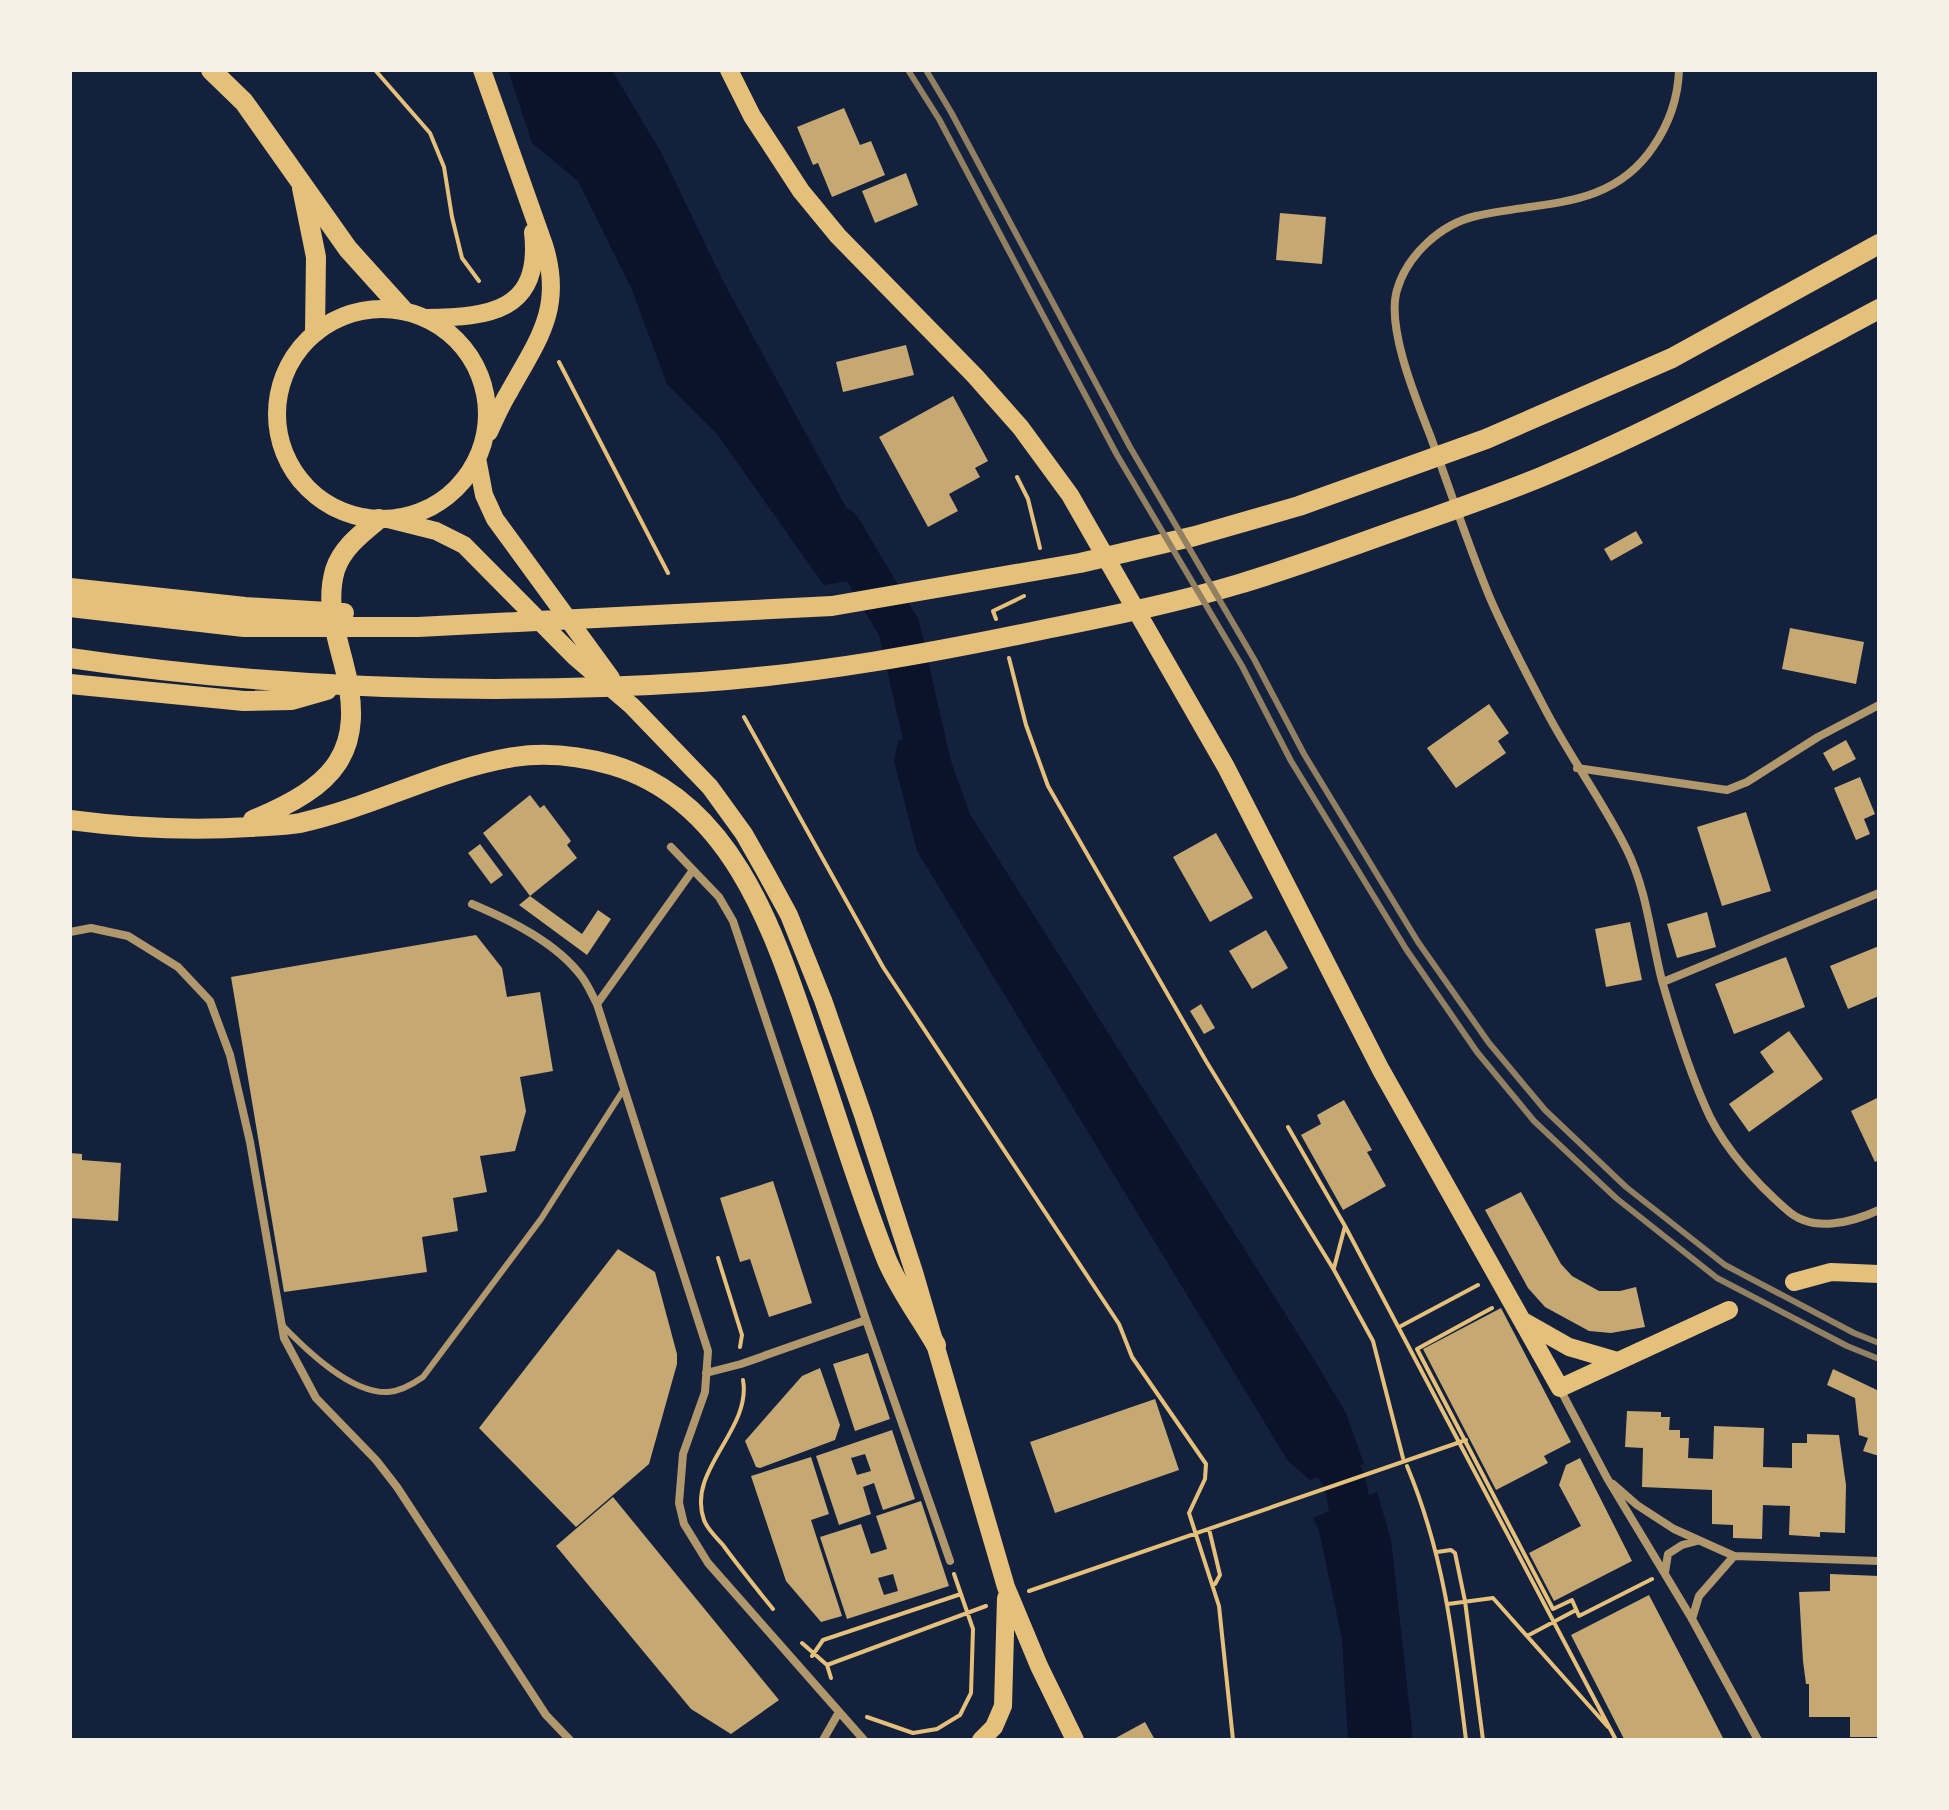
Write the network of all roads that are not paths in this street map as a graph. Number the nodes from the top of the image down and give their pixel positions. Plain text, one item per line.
1 (211, 70) edge
2 (482, 70) edge
3 (729, 70) edge
4 (1679, 70) edge
5 (300, 181) junction
6 (530, 205) junction
7 (1879, 244) edge
8 (1879, 309) edge
9 (403, 310) junction
10 (426, 318) junction
11 (315, 332) junction
12 (480, 453) junction
13 (384, 519) junction
14 (70, 588) edge
15 (70, 607) edge
16 (244, 617) junction
17 (70, 658) edge
18 (70, 684) edge
19 (339, 687) junction
20 (1879, 705) edge
21 (632, 706) junction
22 (1577, 768) junction
23 (70, 820) edge
24 (234, 828) junction
25 (671, 847) dead end
26 (693, 870) junction
27 (1879, 893) edge
28 (472, 904) dead end
29 (70, 932) edge
30 (1663, 982) junction
31 (597, 1004) junction
32 (624, 1089) junction
33 (1879, 1210) edge
34 (1879, 1274) edge
35 (1794, 1282) dead end
36 (1729, 1310) dead end
37 (866, 1320) junction
38 (1525, 1322) junction
39 (282, 1325) junction
40 (936, 1345) junction
41 (1617, 1361) junction
42 (706, 1373) junction
43 (1560, 1388) junction
44 (1607, 1478) junction
45 (1698, 1541) junction
46 (1734, 1556) junction
47 (950, 1561) road end
48 (1879, 1561) edge
49 (1665, 1572) junction
50 (1003, 1594) junction
51 (1692, 1619) junction
52 (839, 1712) junction
53 (570, 1740) edge
54 (823, 1740) edge
55 (864, 1740) edge
56 (981, 1740) edge
57 (1075, 1740) edge
58 (1758, 1740) edge

1 - 5 highway
2 - 6 main road
3 - 38 main road
4 - 22 street
5 - 9 highway
5 - 11 highway
6 - 10 main road
6 - 12 main road
7 - 16 highway
8 - 19 highway
9 - 10 main road
9 - 11 main road
10 - 12 main road
11 - 13 main road
12 - 13 main road
12 - 21 main road
13 - 21 main road
13 - 24 highway
14 - 16 highway
15 - 16 highway
17 - 19 highway
18 - 19 highway
20 - 22 street
21 - 40 main road
22 - 30 street
23 - 24 highway
24 - 40 highway
25 - 26 street
26 - 31 street
26 - 37 street
27 - 30 street
28 - 31 street
29 - 39 street
30 - 33 street
31 - 32 street
32 - 39 lane
32 - 42 street
34 - 35 main road
36 - 41 main road
37 - 42 street
37 - 47 street
38 - 41 main road
38 - 43 main road
39 - 53 street
40 - 50 main road
41 - 43 main road
42 - 52 street
43 - 44 street
44 - 45 street
44 - 49 street
45 - 46 street
45 - 49 street
46 - 48 street
46 - 51 street
49 - 51 street
50 - 56 main road
50 - 57 main road
51 - 58 street
52 - 54 street
52 - 55 street

